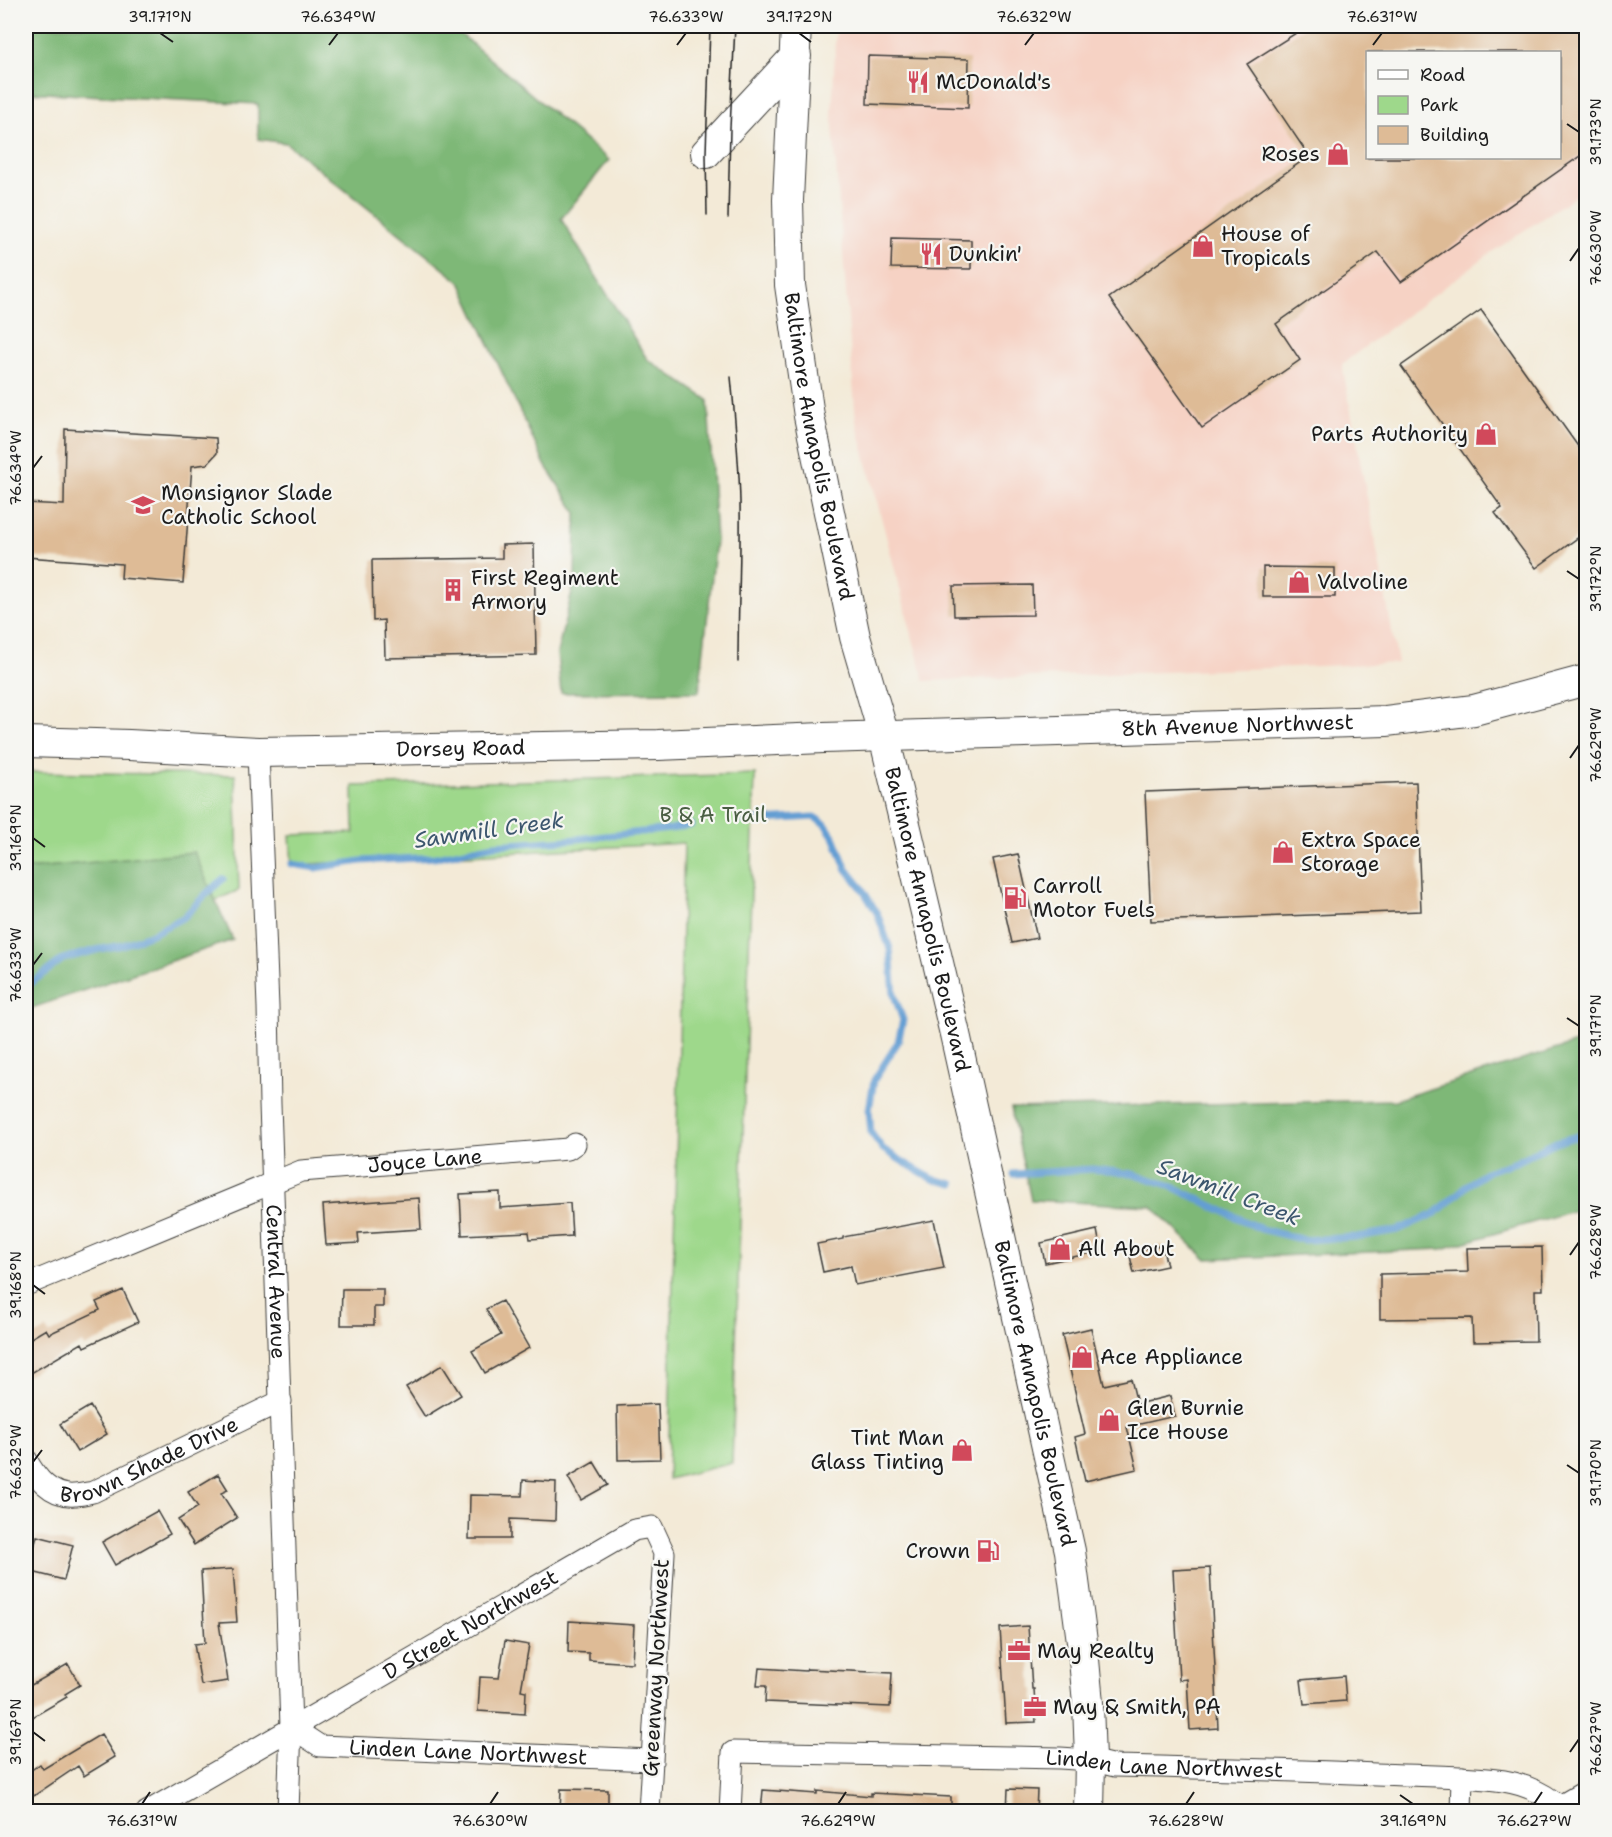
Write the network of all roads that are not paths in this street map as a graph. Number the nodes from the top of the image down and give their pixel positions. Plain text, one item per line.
1 (796, 26) edge
2 (796, 56) junction
3 (706, 153) dead end
4 (1587, 680) edge
5 (884, 736) junction
6 (29, 741) edge
7 (258, 752) junction
8 (575, 1143) dead end
9 (273, 1182) junction
10 (26, 1285) edge
11 (281, 1401) junction
12 (26, 1459) edge
13 (652, 1527) joint
14 (291, 1727) junction
15 (651, 1760) junction
16 (1090, 1760) junction
17 (1462, 1778) junction
18 (1587, 1791) edge
19 (1562, 1809) edge
20 (147, 1812) edge
21 (288, 1812) edge
22 (649, 1812) edge
23 (730, 1812) edge
24 (1089, 1812) edge
25 (1461, 1812) edge

1 - 2 main road, Baltimore Annapolis Boulevard
2 - 3 main road
2 - 5 main road, Baltimore Annapolis Boulevard
4 - 5 main road, 8th Avenue Northwest
5 - 7 main road, Dorsey Road
5 - 16 main road, Baltimore Annapolis Boulevard
6 - 7 main road, Dorsey Road
7 - 9 street, Central Avenue
8 - 9 street, Joyce Lane
9 - 10 street
9 - 11 street, Central Avenue
11 - 12 street, Brown Shade Drive
11 - 14 street, Central Avenue
13 - 14 street, D Street Northwest
13 - 15 street, Greenway Northwest
14 - 15 street, Linden Lane Northwest
14 - 20 street, D Street Northwest
14 - 21 street, Central Avenue
15 - 22 street, Greenway Northwest
16 - 17 street, Linden Lane Northwest
16 - 23 street, Linden Lane Northwest
16 - 24 main road, Baltimore Annapolis Boulevard
17 - 19 street, Linden Lane Northwest
17 - 25 street
18 - 19 street, Linden Lane Northwest

